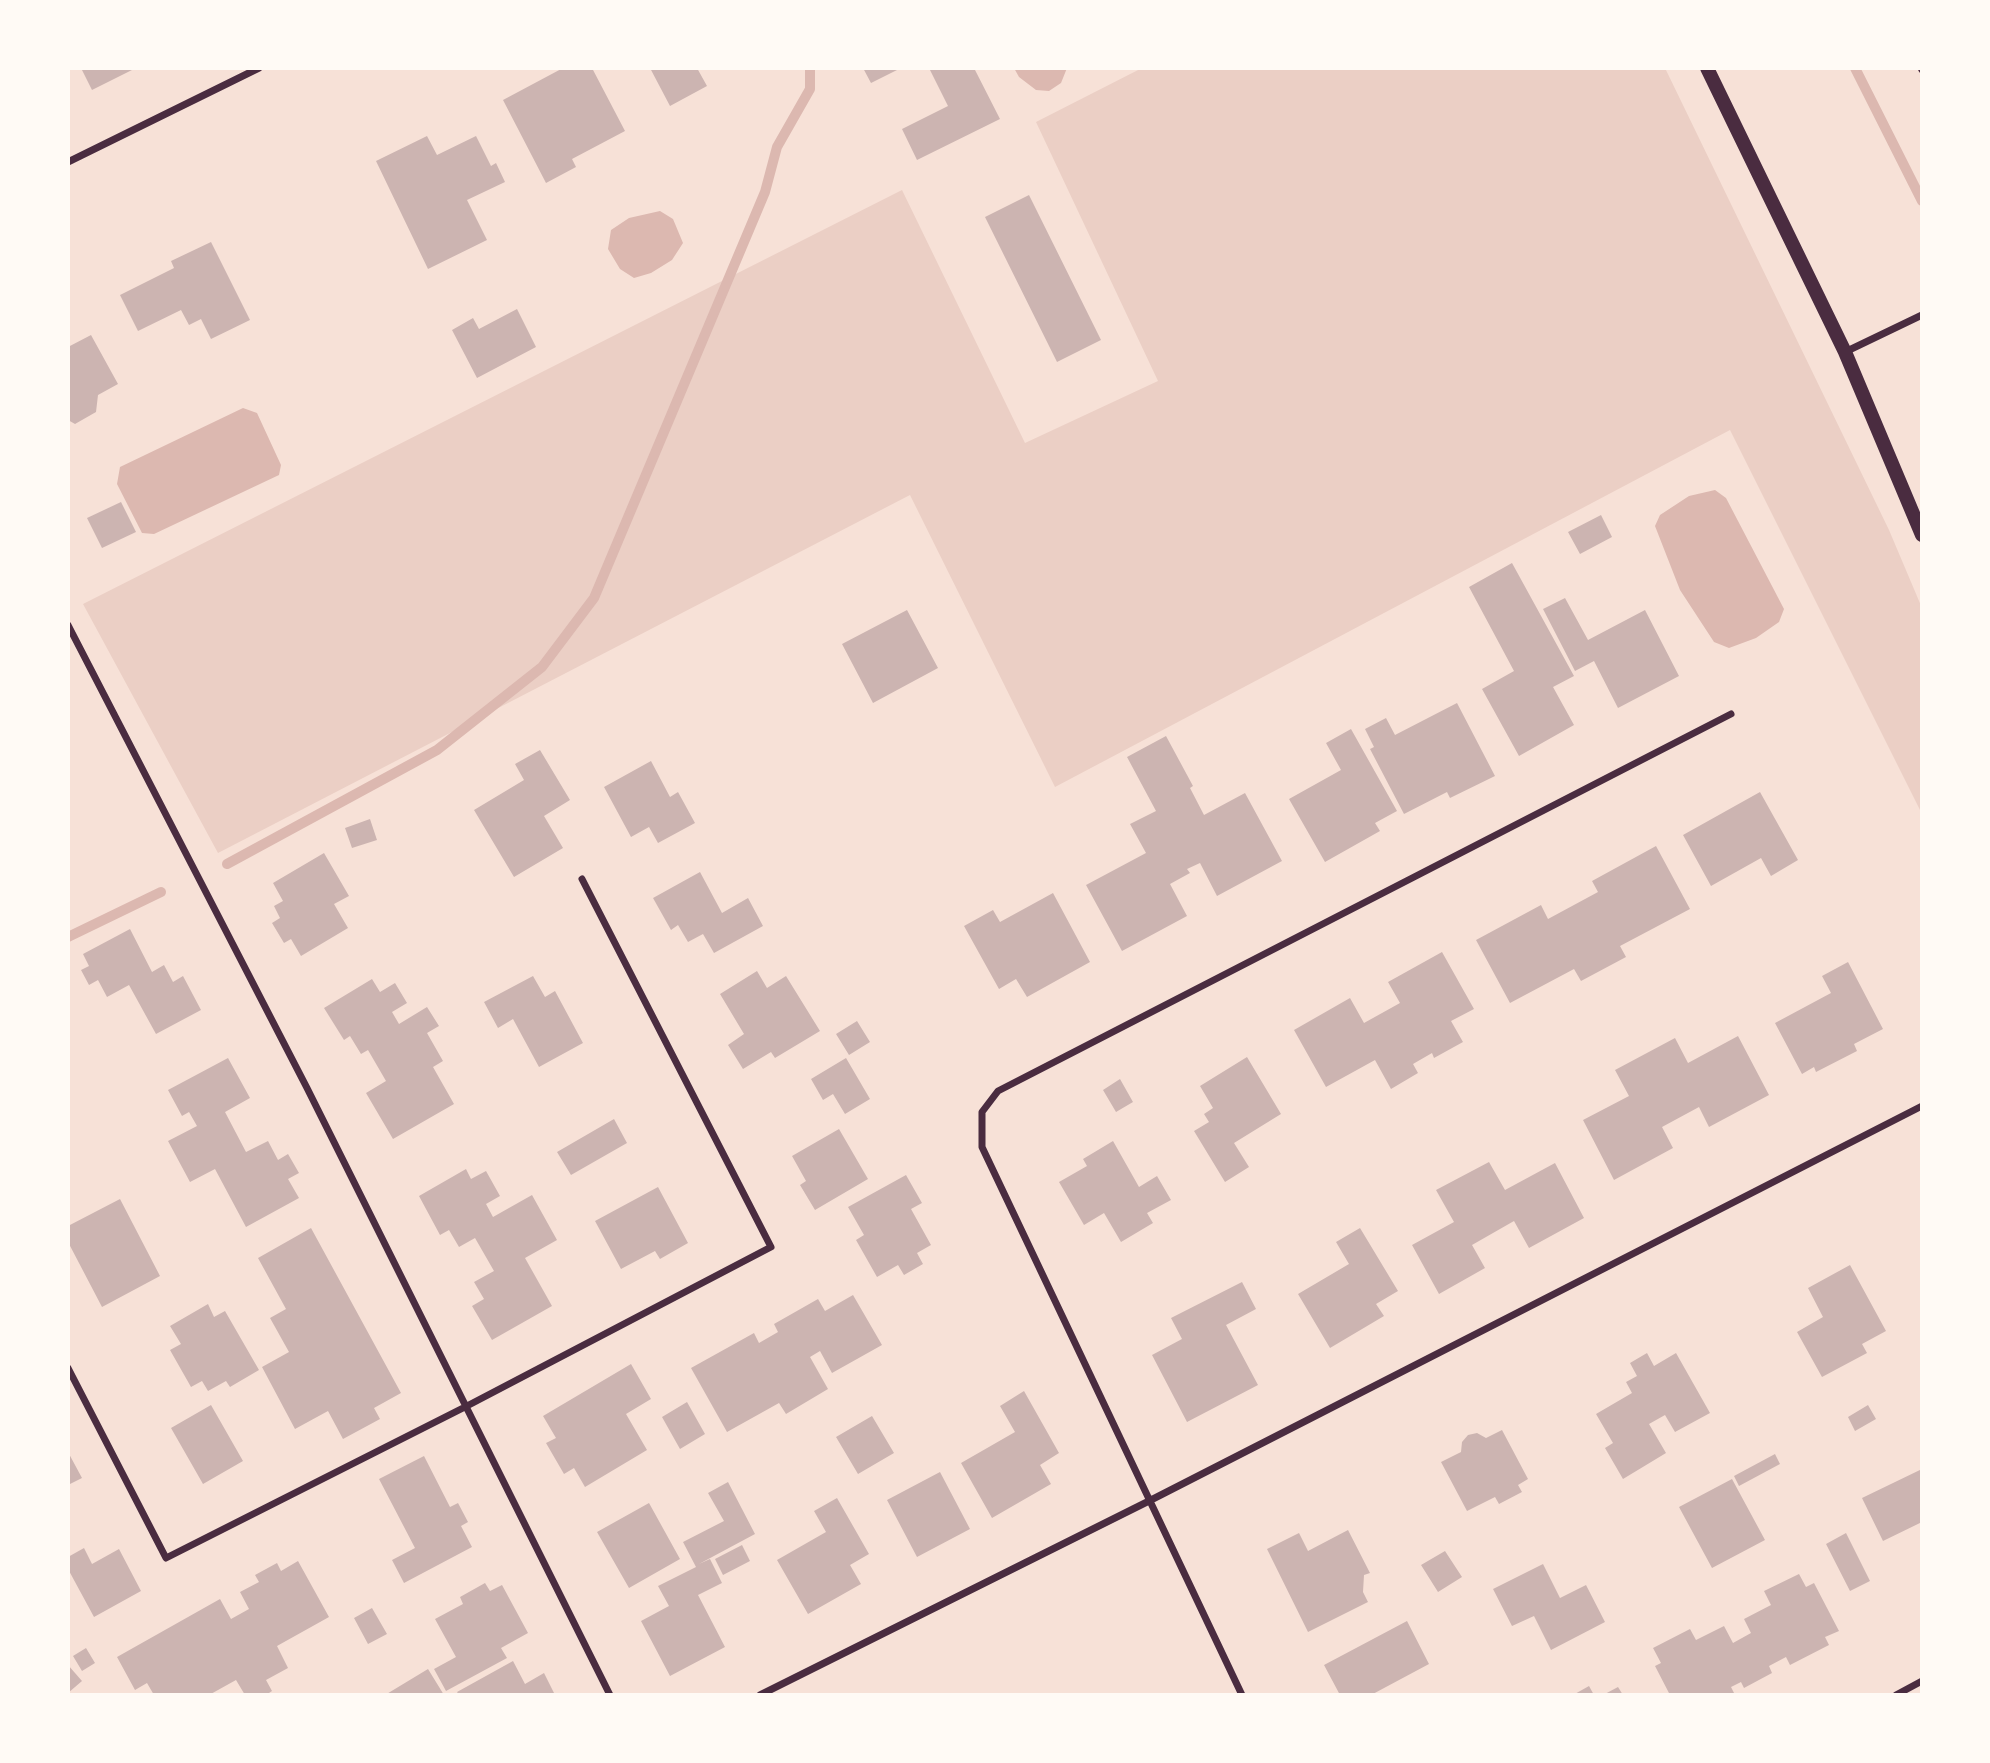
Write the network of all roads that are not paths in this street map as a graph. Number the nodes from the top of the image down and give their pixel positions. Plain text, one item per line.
1 (259, 68) edge
2 (1707, 68) edge
3 (68, 162) edge
4 (1922, 315) edge
5 (1845, 352) junction
6 (1922, 535) edge
7 (68, 625) edge
8 (1731, 714) dead end
9 (582, 879) dead end
10 (1922, 1106) edge
11 (68, 1368) edge
12 (466, 1407) junction
13 (1149, 1501) junction
14 (1922, 1681) edge
15 (610, 1695) edge
16 (760, 1695) edge
17 (1242, 1695) edge
18 (1896, 1695) edge

1 - 3 street
2 - 5 main road
4 - 5 street
5 - 6 main road
7 - 12 street
8 - 13 street
9 - 12 street
10 - 13 street
11 - 12 street
12 - 15 street
13 - 16 street
13 - 17 street
14 - 18 street

